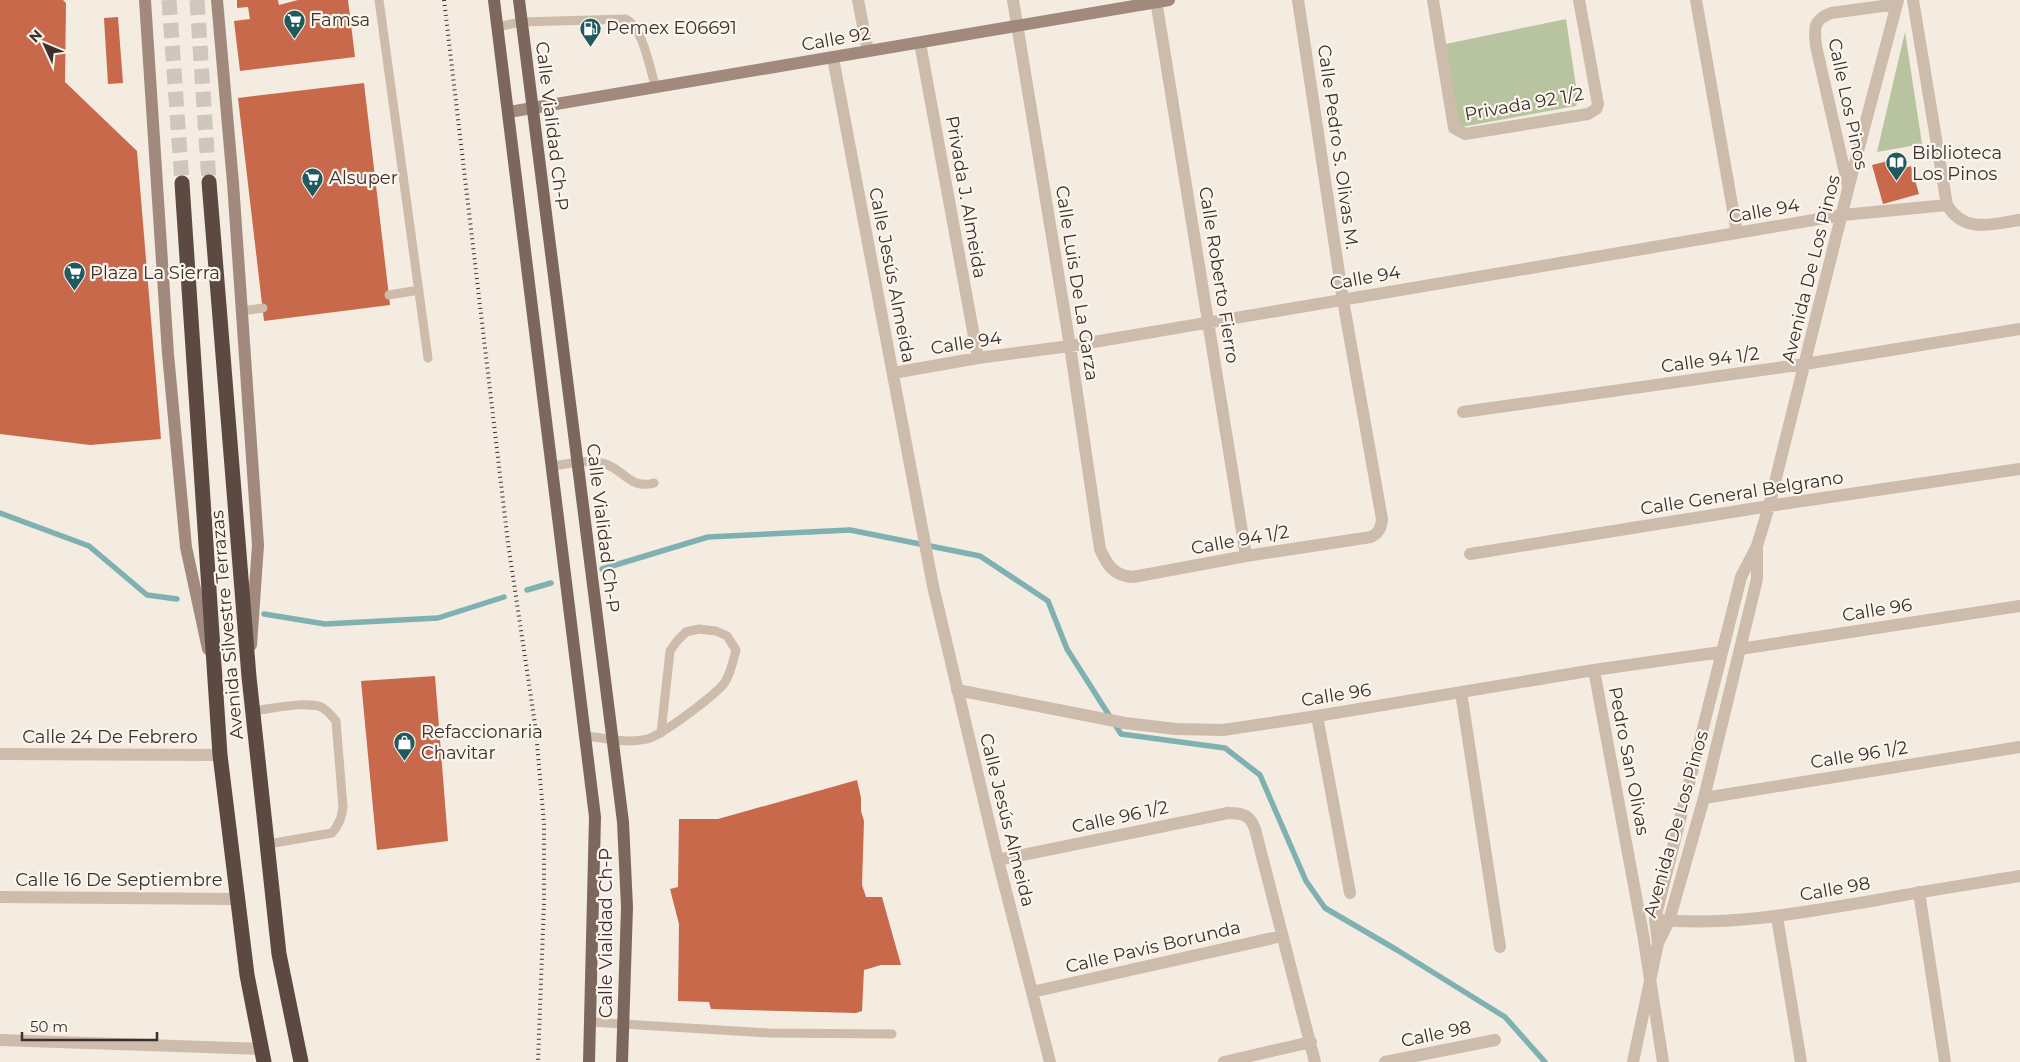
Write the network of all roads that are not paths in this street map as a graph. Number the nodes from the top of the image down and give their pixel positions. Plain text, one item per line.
1 (145, 0) edge
2 (217, 0) edge
3 (379, 0) edge
4 (494, 0) edge
5 (519, 0) edge
6 (858, 0) edge
7 (1013, 0) edge
8 (1298, 0) edge
9 (1433, 0) edge
10 (1579, 0) edge
11 (1696, 0) edge
12 (1913, 0) edge
13 (1161, 1) edge
14 (1898, 2) edge
15 (521, 22) junction
16 (1017, 26) junction
17 (497, 27) junction
18 (920, 43) junction
19 (868, 51) junction
20 (832, 58) junction
21 (656, 88) junction
22 (533, 109) junction
23 (508, 112) junction
24 (209, 182) tunnel mouth
25 (182, 184) tunnel mouth
26 (1848, 189) junction
27 (1947, 204) junction
28 (1843, 215) junction
29 (2020, 220) edge
30 (1737, 233) junction
31 (419, 290) junction
32 (389, 295) dead end
33 (1343, 300) junction
34 (263, 308) dead end
35 (241, 311) junction
36 (1209, 322) junction
37 (2020, 329) edge
38 (1070, 346) junction
39 (428, 358) dead end
40 (978, 358) junction
41 (1805, 364) junction
42 (893, 373) junction
43 (1463, 412) dead end
44 (578, 463) junction
45 (552, 466) junction
46 (2020, 469) edge
47 (654, 483) dead end
48 (1769, 506) junction
49 (1376, 535) joint
50 (1757, 546) junction
51 (1470, 554) dead end
52 (1246, 556) junction
53 (1111, 570) joint
54 (2020, 606) edge
55 (1740, 649) junction
56 (1721, 652) junction
57 (1594, 670) junction
58 (249, 677) junction
59 (214, 678) junction
60 (957, 690) junction
61 (1461, 692) junction
62 (253, 712) junction
63 (1317, 716) junction
64 (661, 732) junction
65 (586, 736) junction
66 (612, 739) junction
67 (2020, 747) edge
68 (0, 754) edge
69 (220, 755) junction
70 (1704, 798) junction
71 (268, 844) junction
72 (998, 860) junction
73 (2020, 876) edge
74 (1919, 892) junction
75 (1350, 893) dead end
76 (0, 897) edge
77 (237, 899) junction
78 (1777, 917) junction
79 (1640, 918) junction
80 (1655, 920) junction
81 (1670, 921) junction
82 (1282, 936) junction
83 (1658, 943) junction
84 (1500, 947) dead end
85 (1650, 977) junction
86 (1032, 992) junction
87 (590, 1022) junction
88 (623, 1023) junction
89 (892, 1034) dead end
90 (0, 1040) edge
91 (1495, 1040) dead end
92 (1311, 1042) junction
93 (262, 1056) edge
94 (301, 1062) edge
95 (589, 1062) edge
96 (622, 1062) edge
97 (1050, 1062) edge
98 (1224, 1062) edge
99 (1315, 1062) edge
100 (1385, 1062) edge
101 (1633, 1062) edge
102 (1663, 1062) edge
103 (1801, 1062) edge
104 (1945, 1062) edge

1 - 59 street
2 - 35 street
3 - 31 lane
4 - 17 main road, Calle Vialidad Ch-P
5 - 15 main road, Calle Vialidad Ch-P
6 - 19 street
7 - 16 street, Calle Luis De La Garza
8 - 33 street, Calle Pedro S. Olivas M.
9 - 10 street, Privada 92 1/2
11 - 30 street
12 - 27 street
13 - 16 street, Calle 92
13 - 36 street, Calle Roberto Fierro
14 - 26 street, Avenida De Los Pinos
14 - 26 street, Calle Los Pinos
15 - 17 lane
15 - 21 lane
15 - 22 main road, Calle Vialidad Ch-P
16 - 18 street, Calle 92
16 - 38 street, Calle Luis De La Garza
17 - 23 main road, Calle Vialidad Ch-P
18 - 19 street, Calle 92
18 - 40 street, Privada J. Almeida
19 - 20 street, Calle 92
20 - 21 street, Calle 92
20 - 42 street, Calle Jesús Almeida
21 - 22 street, Calle 92
22 - 23 street, Calle 92
22 - 44 main road, Calle Vialidad Ch-P
23 - 45 main road, Calle Vialidad Ch-P
24 - 58 highway, Avenida Silvestre Terrazas
25 - 59 highway, Avenida Silvestre Terrazas
26 - 28 street, Avenida De Los Pinos
27 - 28 street, Calle 94
27 - 29 street
28 - 30 street, Calle 94
28 - 41 street, Avenida De Los Pinos
30 - 33 street, Calle 94
31 - 32 lane
31 - 39 lane
33 - 36 street, Calle 94
33 - 49 street, Calle Pedro S. Olivas M.
34 - 35 lane
35 - 58 street
36 - 38 street, Calle 94
36 - 52 street, Calle Roberto Fierro
37 - 41 street, Calle 94 1/2
38 - 40 street, Calle 94
38 - 53 street, Calle Luis De La Garza
40 - 42 street, Calle 94
41 - 43 street, Calle 94 1/2
41 - 48 street, Avenida De Los Pinos
42 - 60 street, Calle Jesús Almeida
44 - 45 lane
44 - 47 lane
44 - 66 main road, Calle Vialidad Ch-P
45 - 65 main road, Calle Vialidad Ch-P
46 - 48 street, Calle General Belgrano
48 - 50 street, Avenida De Los Pinos
48 - 51 street, Calle General Belgrano
49 - 52 street, Calle 94 1/2
50 - 55 street, Avenida De Los Pinos
50 - 56 street, Avenida De Los Pinos
52 - 53 street, Calle 94 1/2
54 - 55 street, Calle 96
55 - 70 street, Avenida De Los Pinos
56 - 57 street, Calle 96
56 - 80 street, Avenida De Los Pinos
57 - 61 street, Calle 96
57 - 79 street, Pedro San Olivas
58 - 62 highway, Avenida Silvestre Terrazas
59 - 69 highway, Avenida Silvestre Terrazas
60 - 63 street, Calle 96
60 - 72 street, Calle Jesús Almeida
61 - 63 street, Calle 96
61 - 84 street
62 - 71 highway, Avenida Silvestre Terrazas
62 - 71 lane
63 - 75 street
64 - 64 lane
64 - 66 lane
65 - 66 lane
65 - 87 main road, Calle Vialidad Ch-P
66 - 88 main road, Calle Vialidad Ch-P
67 - 70 street, Calle 96 1/2
68 - 69 street, Calle 24 De Febrero
69 - 77 highway, Avenida Silvestre Terrazas
70 - 81 street, Avenida De Los Pinos
71 - 94 highway, Avenida Silvestre Terrazas
72 - 82 street, Calle 96 1/2
72 - 86 street, Calle Jesús Almeida
73 - 74 street, Calle 98
74 - 78 street, Calle 98
74 - 104 street
76 - 77 street, Calle 16 De Septiembre
77 - 93 highway, Avenida Silvestre Terrazas
78 - 81 street, Calle 98
78 - 103 street
79 - 80 street, Calle 98
79 - 85 street, Pedro San Olivas
80 - 81 street, Calle 98
80 - 83 street, Avenida De Los Pinos
81 - 83 street, Avenida De Los Pinos
82 - 86 street, Calle Pavis Borunda
82 - 92 street
83 - 85 street
85 - 101 street
85 - 102 street, Pedro San Olivas
86 - 97 street, Calle Jesús Almeida
87 - 88 lane
87 - 95 main road, Calle Vialidad Ch-P
88 - 89 lane
88 - 96 main road, Calle Vialidad Ch-P
90 - 93 street
91 - 100 street, Calle 98
92 - 98 street
92 - 99 street

